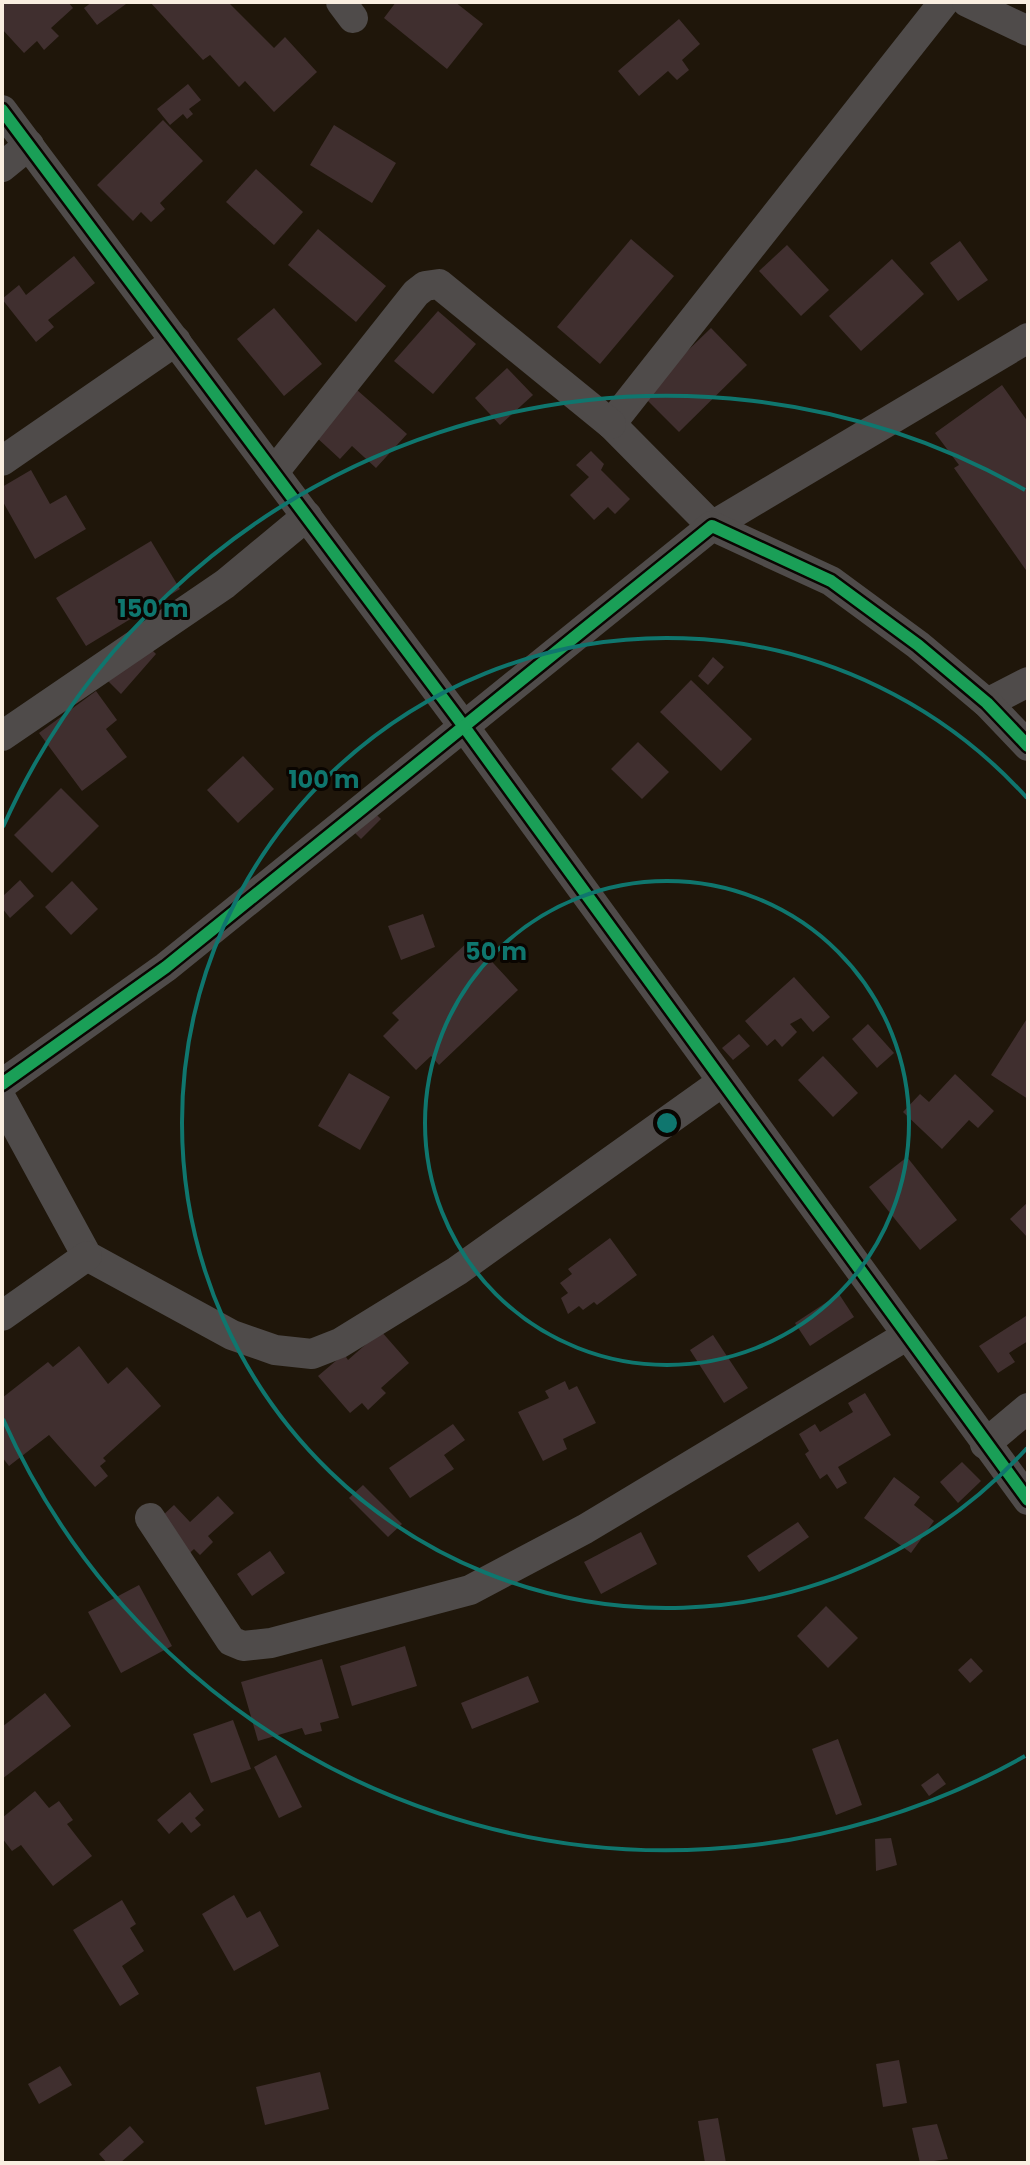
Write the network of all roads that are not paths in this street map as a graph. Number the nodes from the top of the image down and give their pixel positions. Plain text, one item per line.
1 (944, 2) edge
2 (967, 2) edge
3 (1028, 31) edge
4 (2, 110) edge
5 (29, 145) junction
6 (2, 167) edge
7 (1028, 338) edge
8 (176, 341) junction
9 (611, 424) junction
10 (2, 461) edge
11 (274, 472) junction
12 (307, 516) junction
13 (712, 526) junction
14 (1028, 682) edge
15 (987, 703) junction
16 (465, 728) junction
17 (2, 736) edge
18 (1028, 746) edge
19 (722, 1082) junction
20 (2, 1084) edge
21 (2, 1100) edge
22 (87, 1256) junction
23 (2, 1316) edge
24 (906, 1336) junction
25 (1028, 1408) edge
26 (985, 1444) junction
27 (1028, 1500) edge
28 (150, 1518) dead end

1 - 9 street
2 - 3 street
4 - 5 street
5 - 6 street
5 - 8 street
7 - 13 street
8 - 10 street
8 - 11 street
9 - 11 street
9 - 13 street
11 - 12 street
12 - 16 street
12 - 17 street
13 - 15 street
13 - 16 street
14 - 15 street
15 - 18 street
16 - 19 street
16 - 20 street
19 - 22 street
19 - 24 street
21 - 22 street
22 - 23 street
24 - 26 street
24 - 28 street
25 - 26 street
26 - 27 street

